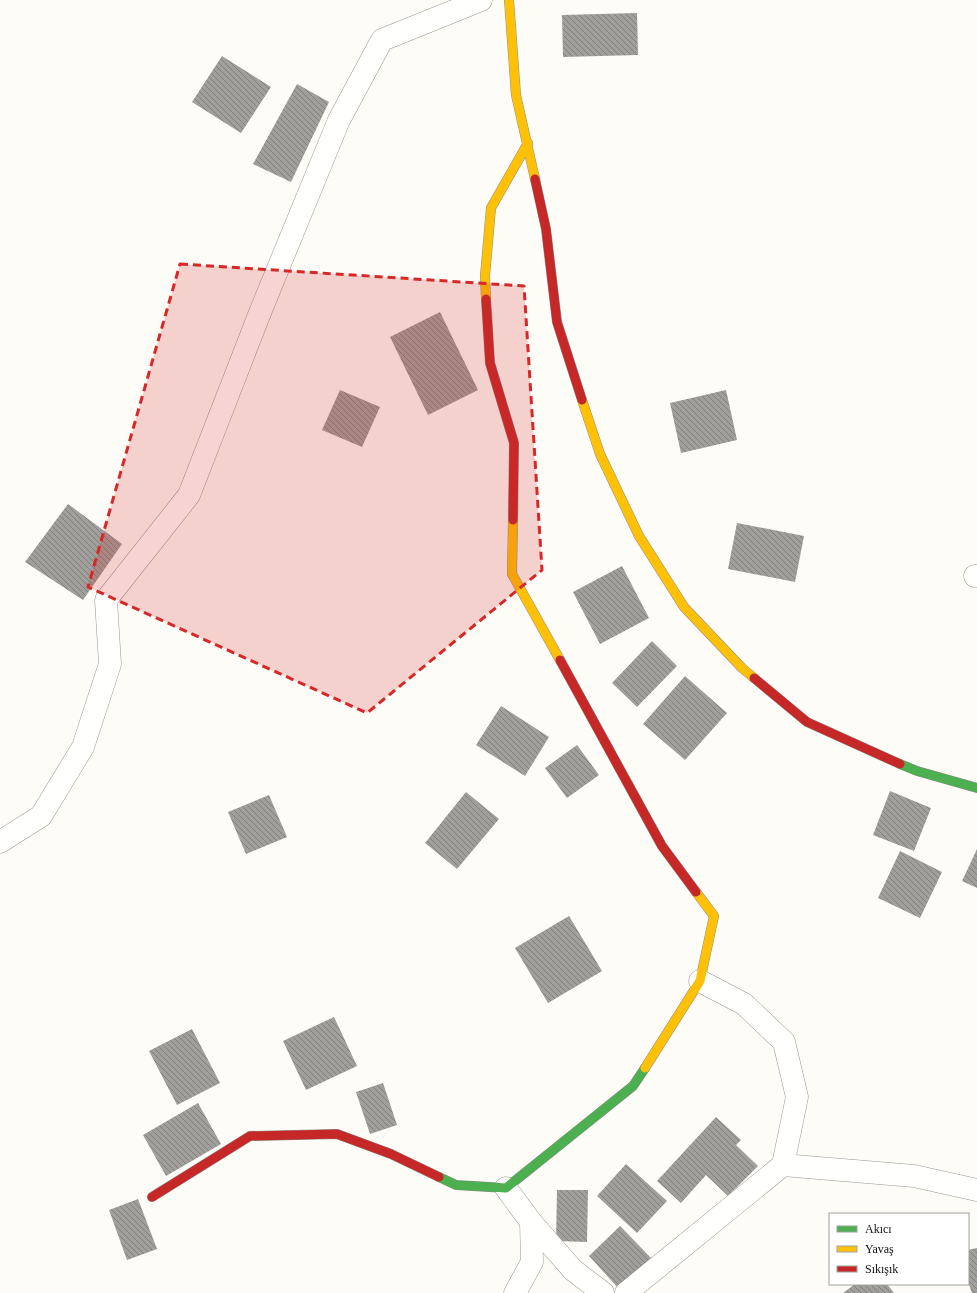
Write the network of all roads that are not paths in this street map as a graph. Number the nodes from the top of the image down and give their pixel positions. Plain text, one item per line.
1 (481, 0) edge
2 (508, 0) edge
3 (528, 143) junction
4 (977, 788) edge
5 (0, 842) edge
6 (700, 981) junction
7 (783, 1165) junction
8 (506, 1188) junction
9 (977, 1190) edge
10 (152, 1197) dead end
11 (531, 1222) junction
12 (515, 1293) edge
13 (603, 1293) edge
14 (626, 1293) edge

1 - 5 street
2 - 3 street
3 - 4 street
3 - 6 street
6 - 7 street
6 - 8 street
7 - 9 street
7 - 14 street
8 - 10 street
8 - 11 street
11 - 12 street
11 - 13 street

